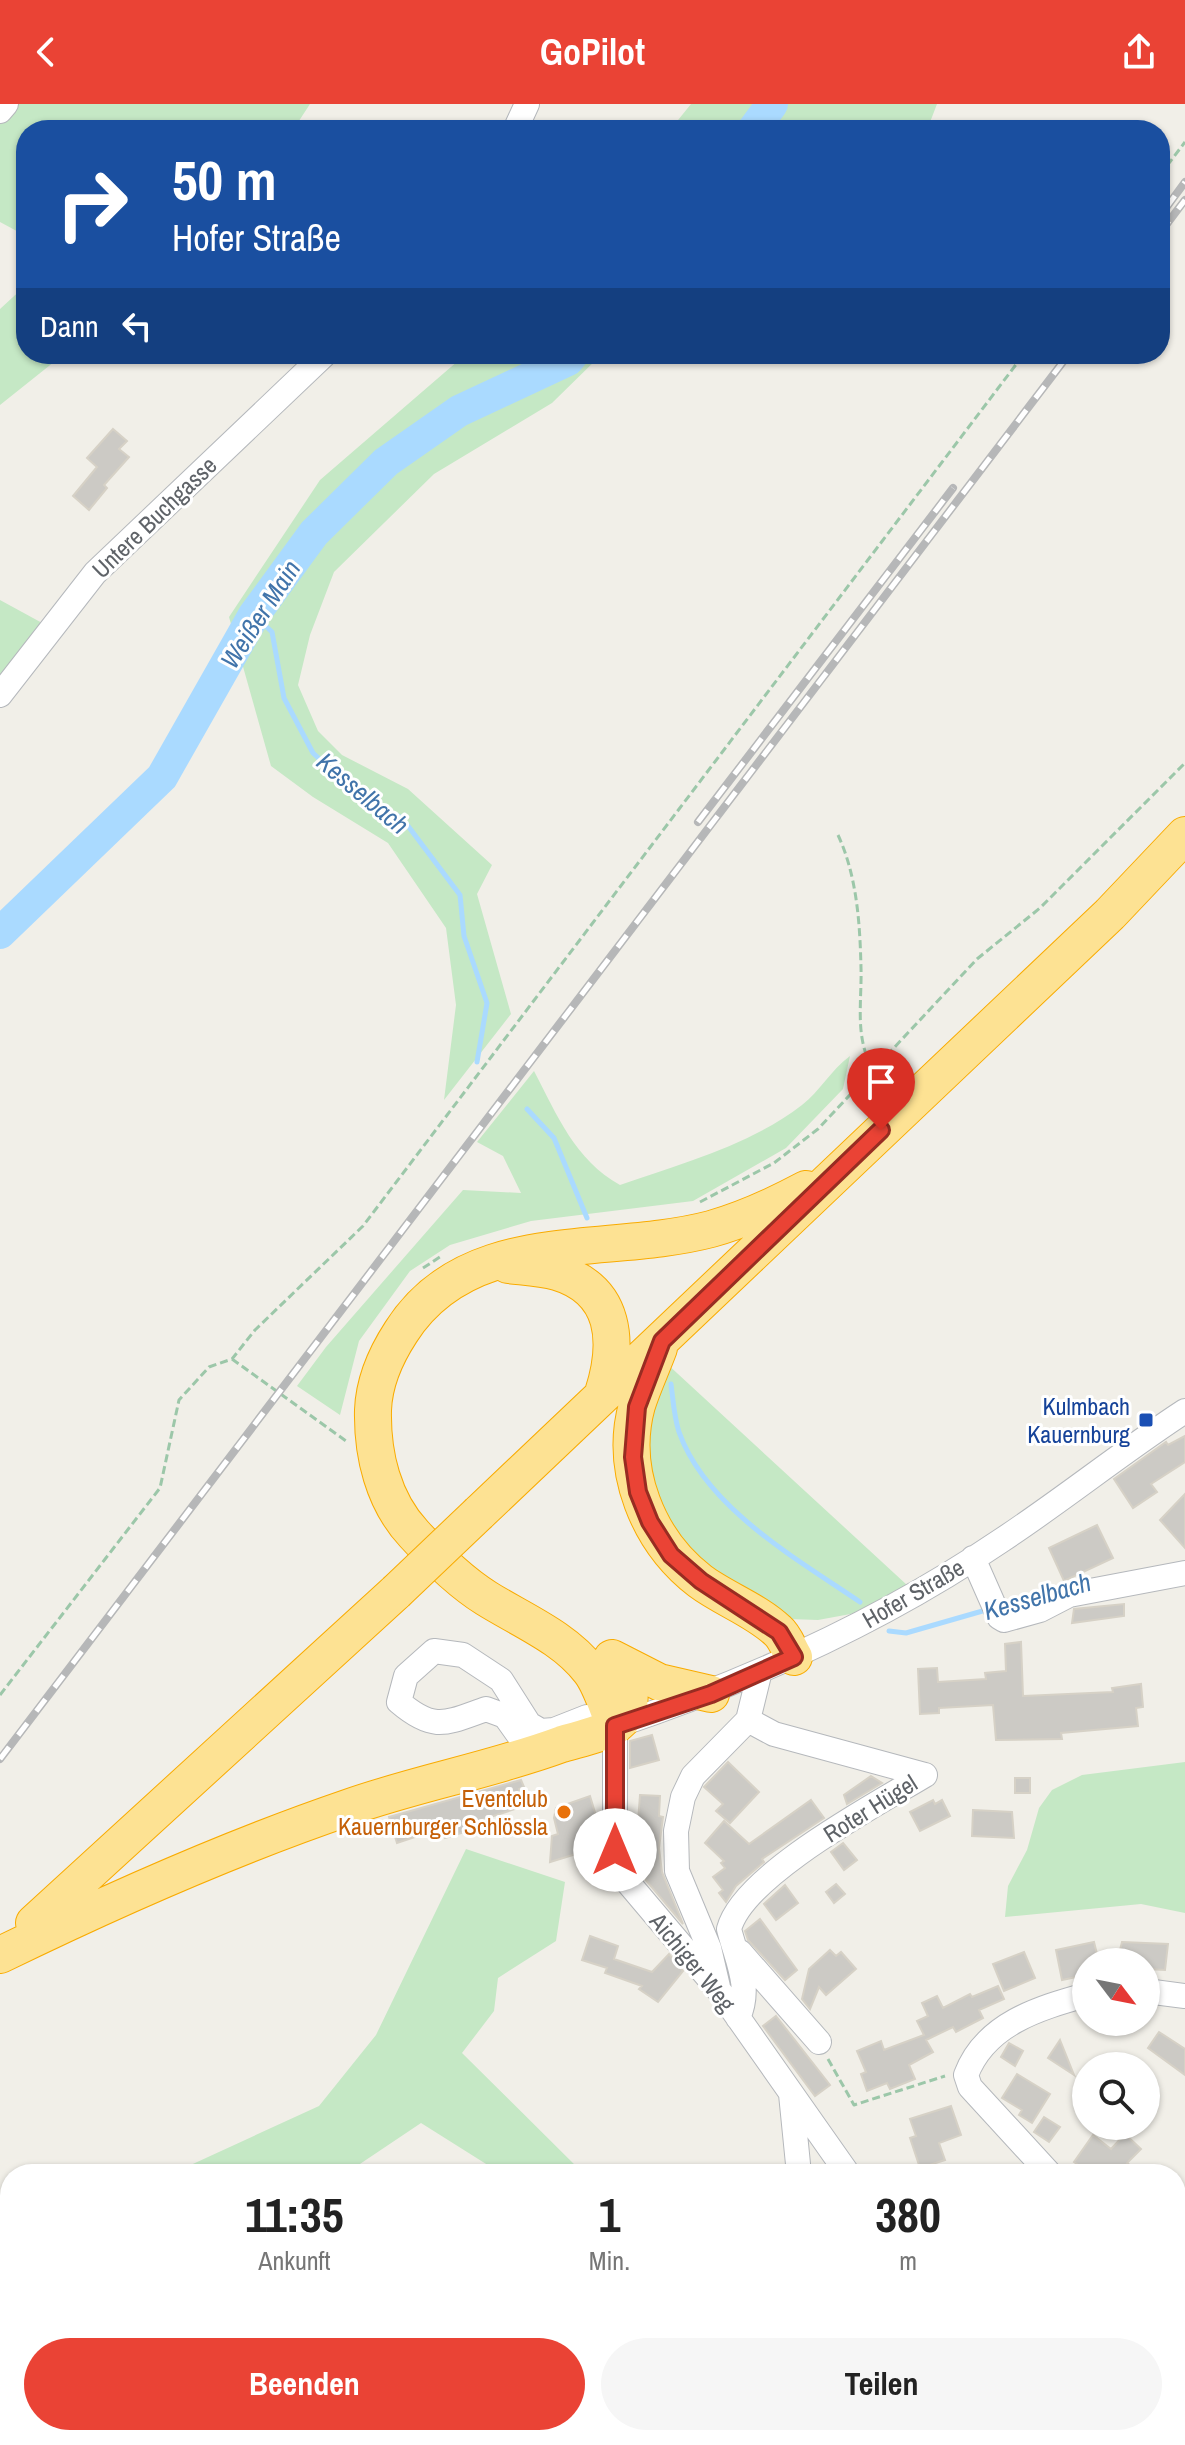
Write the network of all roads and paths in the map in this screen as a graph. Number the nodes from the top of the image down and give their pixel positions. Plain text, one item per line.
1 (6, 104) edge
2 (0, 111) edge
3 (1185, 142) edge
4 (1170, 162) edge
5 (314, 364) edge
6 (1016, 364) edge
7 (0, 695) edge
8 (1185, 763) edge
9 (838, 835) dead end
10 (1185, 835) edge
11 (914, 1030) dead end
12 (874, 1070) dead end
13 (835, 1174) junction
14 (490, 1262) junction
15 (662, 1341) junction
16 (232, 1359) junction
17 (603, 1393) junction
18 (1185, 1411) edge
19 (348, 1442) dead end
20 (973, 1558) junction
21 (1185, 1573) edge
22 (534, 1625) junction
23 (794, 1657) junction
24 (618, 1661) junction
25 (759, 1675) junction
26 (711, 1694) junction
27 (0, 1695) edge
28 (748, 1720) junction
29 (615, 1726) junction
30 (547, 1750) junction
31 (732, 1940) junction
32 (0, 1953) edge
33 (718, 1989) junction
34 (1160, 1993) edge
35 (1185, 1996) edge
36 (1072, 1999) edge
37 (738, 2018) junction
38 (819, 2042) joint
39 (966, 2075) junction
40 (791, 2091) junction
41 (798, 2164) edge
42 (841, 2164) edge
43 (1041, 2164) edge

1 - 2 street
3 - 4 path
5 - 7 street, Untere Buchgasse
6 - 16 path
8 - 11 path
9 - 12 path
10 - 13 highway
13 - 14 highway
13 - 15 highway
14 - 17 highway
14 - 22 highway
15 - 17 highway
15 - 23 highway
16 - 19 path
16 - 27 path
17 - 32 highway, bridge
18 - 20 street, Hofer Straße
20 - 21 street
20 - 23 street, Hofer Straße
22 - 24 highway
22 - 29 highway
23 - 25 street, Hofer Straße
24 - 26 highway
24 - 29 highway
25 - 26 street, Hofer Straße
25 - 28 street
26 - 29 street, Hofer Straße
28 - 31 street, Roter Hügel
28 - 33 street
29 - 30 highway
29 - 30 street
29 - 33 street, Aichiger Weg
30 - 32 highway
31 - 37 street
31 - 38 street
33 - 37 street, Aichiger Weg
34 - 35 street
36 - 39 street
37 - 40 street, Aichiger Weg
38 - 39 path
39 - 43 street
40 - 41 street
40 - 42 street, Aichiger Weg

